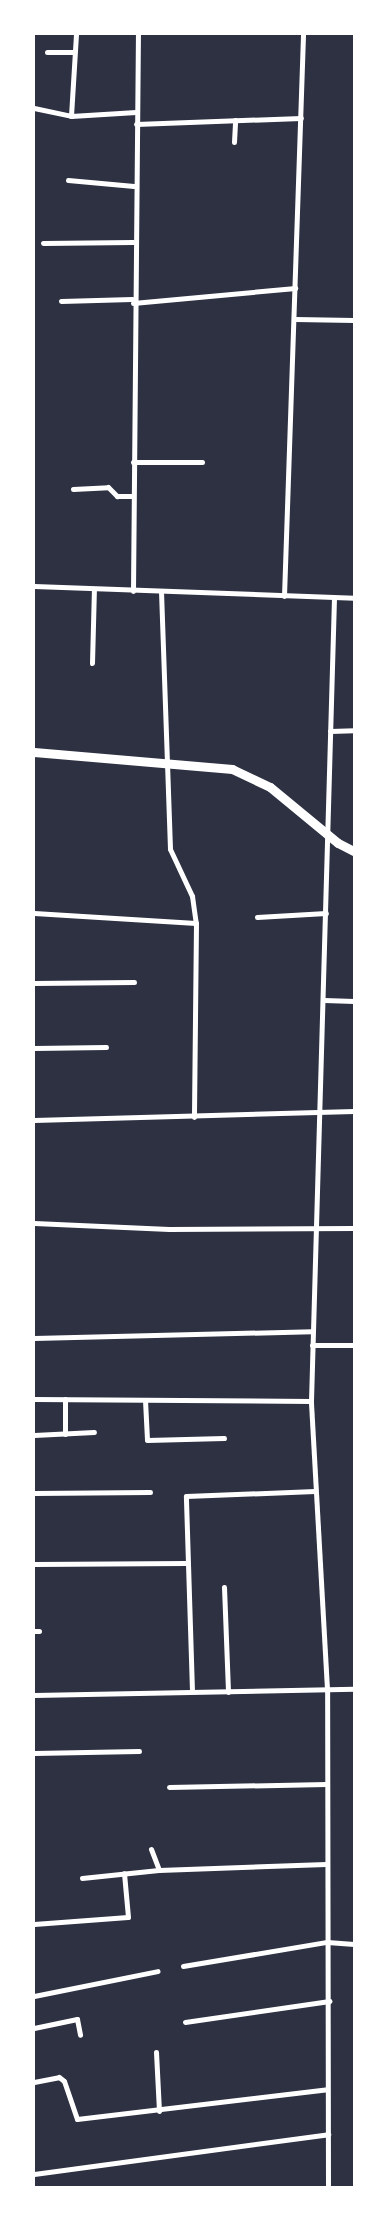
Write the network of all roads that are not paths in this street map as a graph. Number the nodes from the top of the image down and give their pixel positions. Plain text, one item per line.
1 (76, 34) edge
2 (138, 34) edge
3 (303, 34) edge
4 (47, 52) dead end
5 (74, 52) junction
6 (34, 108) edge
7 (136, 112) junction
8 (71, 116) junction
9 (301, 118) junction
10 (235, 120) junction
11 (136, 124) junction
12 (234, 142) dead end
13 (68, 180) dead end
14 (134, 186) junction
15 (133, 242) junction
16 (43, 243) dead end
17 (295, 288) junction
18 (61, 301) dead end
19 (132, 301) junction
20 (295, 319) junction
21 (354, 320) edge
22 (133, 462) junction
23 (202, 462) dead end
24 (73, 489) dead end
25 (132, 496) junction
26 (34, 586) edge
27 (94, 590) junction
28 (133, 591) junction
29 (161, 591) junction
30 (284, 596) junction
31 (334, 597) junction
32 (354, 598) edge
33 (92, 663) dead end
34 (354, 730) edge
35 (330, 731) junction
36 (34, 752) edge
37 (169, 762) junction
38 (327, 834) junction
39 (354, 851) edge
40 (34, 913) edge
41 (326, 913) junction
42 (257, 917) dead end
43 (196, 923) junction
44 (134, 982) dead end
45 (34, 983) edge
46 (324, 1000) junction
47 (354, 1001) edge
48 (106, 1047) dead end
49 (34, 1048) edge
50 (354, 1110) edge
51 (317, 1111) junction
52 (194, 1117) junction
53 (34, 1120) edge
54 (34, 1223) edge
55 (315, 1226) junction
56 (354, 1228) edge
57 (312, 1331) junction
58 (34, 1338) edge
59 (354, 1344) edge
60 (312, 1345) junction
61 (34, 1399) edge
62 (65, 1399) junction
63 (145, 1400) junction
64 (311, 1401) junction
65 (94, 1432) dead end
66 (65, 1434) junction
67 (34, 1435) edge
68 (224, 1438) dead end
69 (315, 1491) junction
70 (150, 1492) dead end
71 (34, 1493) edge
72 (186, 1563) junction
73 (34, 1564) edge
74 (224, 1587) dead end
75 (354, 1688) edge
76 (327, 1689) junction
77 (192, 1691) junction
78 (228, 1692) junction
79 (34, 1695) edge
80 (139, 1751) dead end
81 (34, 1754) edge
82 (326, 1784) junction
83 (169, 1787) dead end
84 (151, 1848) dead end
85 (326, 1864) junction
86 (158, 1870) junction
87 (124, 1873) junction
88 (82, 1878) dead end
89 (34, 1924) edge
90 (327, 1942) junction
91 (354, 1944) edge
92 (183, 1966) dead end
93 (158, 1971) dead end
94 (34, 1996) edge
95 (329, 2000) junction
96 (185, 2022) dead end
97 (34, 2028) edge
98 (80, 2035) dead end
99 (156, 2052) dead end
100 (34, 2082) edge
101 (328, 2090) junction
102 (159, 2110) junction
103 (328, 2134) junction
104 (34, 2174) edge
105 (328, 2187) edge

1 - 5 street
2 - 7 street
3 - 9 street
4 - 5 street
5 - 8 street
6 - 8 street
7 - 8 street
7 - 11 street
9 - 10 street
9 - 17 street
10 - 11 street
10 - 12 street
11 - 14 street
13 - 14 street
14 - 15 street
15 - 16 street
15 - 19 street
17 - 19 street
17 - 20 street
18 - 19 street
19 - 22 street
20 - 21 street
20 - 30 street
22 - 23 street
22 - 25 street
24 - 25 street
25 - 28 street
26 - 27 street
27 - 28 street
27 - 33 street
28 - 29 street
29 - 30 street
29 - 37 street
30 - 31 street
31 - 32 street
31 - 35 street
34 - 35 street
35 - 38 street
36 - 37 street
37 - 38 street
37 - 43 street
38 - 39 street
38 - 41 street
40 - 43 street
41 - 42 street
41 - 46 street
43 - 52 street
44 - 45 street
46 - 47 street
46 - 51 street
48 - 49 street
50 - 51 street
51 - 52 street
51 - 55 street
52 - 53 street
54 - 55 street
55 - 56 street
55 - 57 street
57 - 58 street
57 - 60 street
59 - 60 street
60 - 64 street
61 - 62 street
62 - 63 street
62 - 66 street
63 - 64 street
63 - 68 street
64 - 69 street
65 - 66 street
66 - 67 street
69 - 72 street
69 - 76 street
70 - 71 street
72 - 73 street
72 - 77 street
74 - 78 street
75 - 76 street
76 - 78 street
76 - 82 street
77 - 78 street
77 - 79 street
80 - 81 street
82 - 83 street
82 - 85 street
84 - 86 street
85 - 86 street
85 - 90 street
86 - 87 street
87 - 88 street
87 - 89 street
90 - 91 street
90 - 92 street
90 - 95 street
93 - 94 street
95 - 96 street
95 - 101 street
97 - 98 street
99 - 102 street
100 - 102 street
101 - 102 street
101 - 103 street
103 - 104 street
103 - 105 street

